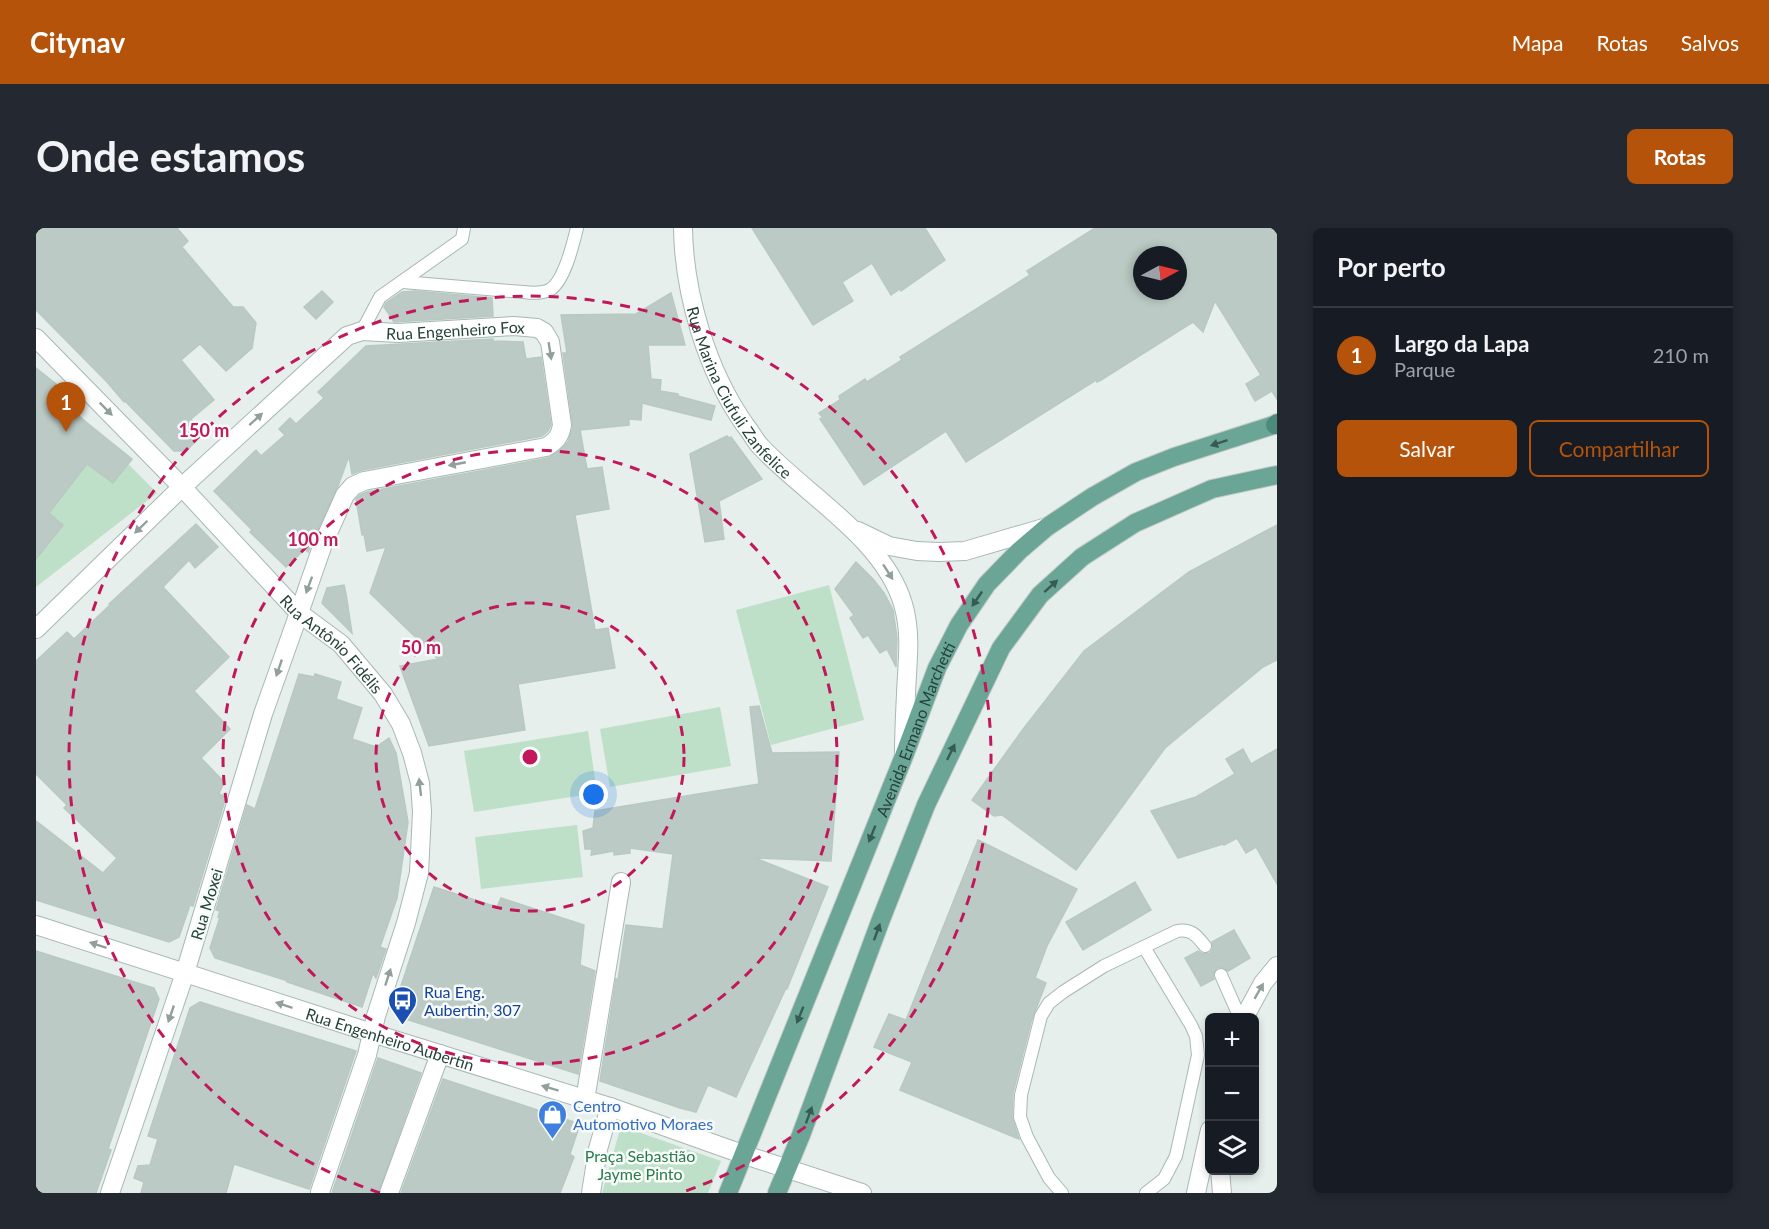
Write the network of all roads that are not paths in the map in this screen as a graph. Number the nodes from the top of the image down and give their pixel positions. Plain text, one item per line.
1 (464, 228) edge
2 (577, 228) edge
3 (683, 228) edge
4 (403, 282) junction
5 (362, 331) junction
6 (36, 338) edge
7 (1276, 424) edge
8 (1277, 475) edge
9 (182, 487) junction
10 (851, 527) junction
11 (1047, 527) junction
12 (299, 613) junction
13 (36, 629) edge
14 (904, 756) junction
15 (621, 882) dead end
16 (36, 925) edge
17 (1205, 946) dead end
18 (1144, 947) junction
19 (1277, 966) edge
20 (185, 973) junction
21 (1221, 975) dead end
22 (1240, 1013) edge
23 (1244, 1013) edge
24 (372, 1034) junction
25 (440, 1054) junction
26 (585, 1100) junction
27 (610, 1107) junction
28 (1205, 1149) edge
29 (745, 1155) junction
30 (787, 1169) junction
31 (1220, 1175) edge
32 (320, 1192) edge
33 (110, 1193) edge
34 (390, 1193) edge
35 (591, 1193) edge
36 (728, 1193) edge
37 (777, 1193) edge
38 (862, 1193) edge
39 (1062, 1193) edge
40 (1146, 1193) edge
41 (1196, 1193) edge
42 (1222, 1193) edge

1 - 4 lane
2 - 4 lane
3 - 10 street, Rua Marina Ciufuli Zanfelice
4 - 5 lane
9 -> 5 street, Rua Engenheiro Fox
5 -> 12 street, Rua Engenheiro Fox
6 -> 9 street, Rua Antônio Fidélis
7 -> 11 main road, Avenida Ermano Marchetti
30 -> 8 main road
9 - 12 street, Rua Antônio Fidélis
9 -> 13 street, Rua Engenheiro Fox
10 - 11 street, Rua Marina Ciufuli Zanfelice
10 -> 14 street, Rua Marina Ciufuli Zanfelice
11 -> 14 main road, Avenida Ermano Marchetti
12 -> 20 street, Rua Moxei
24 -> 12 street, Rua Antônio Fidélis
14 -> 29 main road, Avenida Ermano Marchetti
15 - 26 street
20 -> 16 street, Rua Engenheiro Aubertin
17 - 18 lane
18 - 39 lane
18 - 40 lane
23 -> 19 street
24 -> 20 street, Rua Engenheiro Aubertin
20 -> 33 street, Rua Moxei
21 - 22 lane
24 - 25 street, Rua Engenheiro Aubertin
24 - 32 street, Rua Antônio Fidélis
26 -> 25 street, Rua Engenheiro Aubertin
25 - 34 street
26 - 27 street, Rua Engenheiro Aubertin
27 - 29 street, Rua Engenheiro Aubertin
27 - 35 street
28 - 41 street
29 - 30 street, Rua Engenheiro Aubertin
29 - 36 main road, Avenida Ermano Marchetti
30 - 37 main road
30 - 38 street, Rua Engenheiro Aubertin
31 - 42 street

